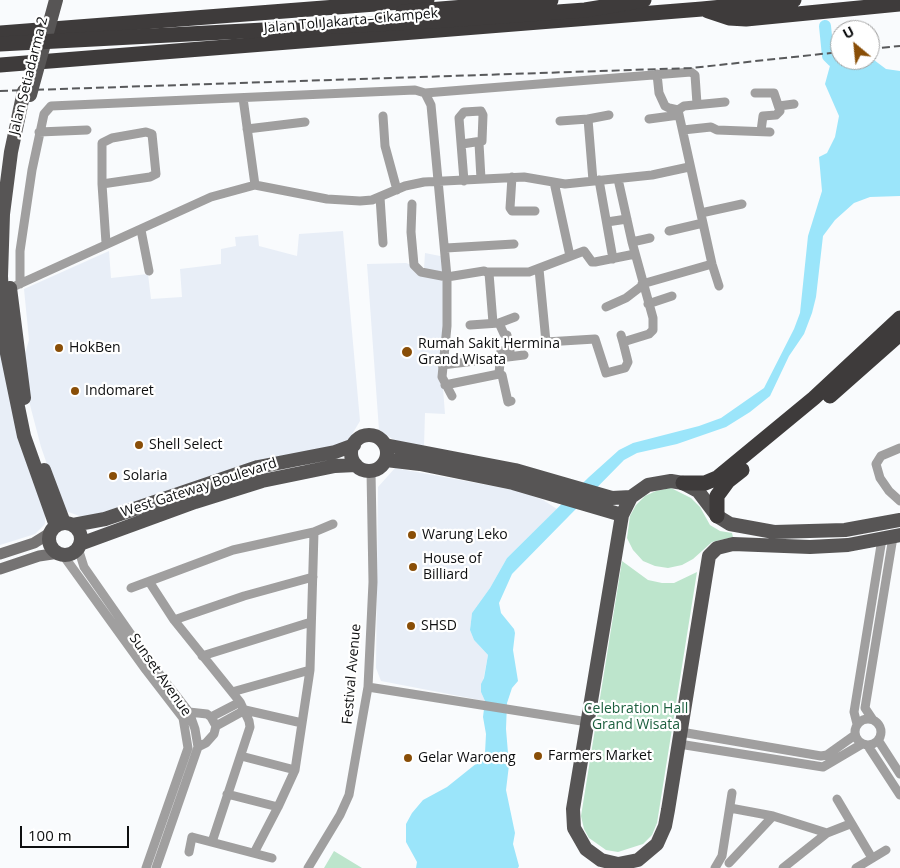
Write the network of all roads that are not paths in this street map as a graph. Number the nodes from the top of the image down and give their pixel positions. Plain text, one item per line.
1 (48, 0) edge
2 (56, 0) edge
3 (362, 0) edge
4 (427, 0) edge
5 (551, 0) edge
6 (644, 0) edge
7 (794, 0) edge
8 (900, 4) edge
9 (702, 9) junction
10 (286, 11) junction
11 (0, 35) edge
12 (0, 44) edge
13 (0, 65) edge
14 (657, 74) junction
15 (27, 93) junction
16 (425, 93) junction
17 (755, 93) dead end
18 (243, 98) junction
19 (725, 102) dead end
20 (697, 104) junction
21 (794, 104) dead end
22 (779, 106) junction
23 (678, 112) junction
24 (609, 115) dead end
25 (383, 116) dead end
26 (588, 119) junction
27 (649, 119) dead end
28 (560, 121) dead end
29 (305, 122) dead end
30 (247, 128) junction
31 (87, 130) dead end
32 (683, 130) junction
33 (39, 132) junction
34 (479, 143) junction
35 (462, 144) junction
36 (689, 167) junction
37 (512, 177) junction
38 (480, 179) junction
39 (618, 179) junction
40 (596, 180) junction
41 (438, 181) junction
42 (464, 181) junction
43 (554, 182) junction
44 (102, 184) junction
45 (255, 185) junction
46 (398, 190) junction
47 (380, 198) junction
48 (412, 204) dead end
49 (742, 204) dead end
50 (534, 211) dead end
51 (701, 212) junction
52 (626, 218) junction
53 (607, 222) junction
54 (703, 223) junction
55 (141, 230) junction
56 (669, 231) dead end
57 (650, 238) dead end
58 (632, 242) junction
59 (106, 243) junction
60 (383, 243) dead end
61 (514, 244) dead end
62 (446, 248) junction
63 (635, 254) junction
64 (570, 256) junction
65 (613, 259) junction
66 (712, 264) junction
67 (539, 269) junction
68 (149, 271) dead end
69 (487, 272) junction
70 (0, 276) edge
71 (447, 277) junction
72 (642, 284) junction
73 (719, 286) dead end
74 (7, 295) edge
75 (672, 296) dead end
76 (648, 304) junction
77 (900, 306) edge
78 (606, 307) dead end
79 (515, 317) dead end
80 (900, 318) edge
81 (496, 323) junction
82 (470, 325) dead end
83 (900, 334) edge
84 (2, 336) edge
85 (900, 344) edge
86 (524, 355) dead end
87 (501, 359) junction
88 (868, 363) junction
89 (442, 365) junction
90 (842, 372) junction
91 (500, 374) junction
92 (445, 385) junction
93 (452, 396) dead end
94 (511, 401) dead end
95 (354, 445) junction
96 (385, 445) junction
97 (900, 448) edge
98 (386, 460) junction
99 (356, 465) junction
100 (371, 471) junction
101 (514, 476) junction
102 (683, 483) junction
103 (193, 496) junction
104 (630, 496) junction
105 (900, 501) edge
106 (622, 515) junction
107 (717, 516) junction
108 (900, 520) edge
109 (333, 524) dead end
110 (61, 527) junction
111 (314, 532) junction
112 (891, 537) edge
113 (34, 543) junction
114 (79, 546) junction
115 (0, 554) edge
116 (61, 554) junction
117 (39, 556) junction
118 (0, 569) edge
119 (313, 577) junction
120 (150, 583) junction
121 (131, 588) dead end
122 (174, 620) junction
123 (311, 622) junction
124 (202, 656) junction
125 (310, 670) junction
126 (368, 687) junction
127 (232, 692) junction
128 (242, 706) junction
129 (189, 712) junction
130 (212, 718) junction
131 (874, 720) junction
132 (588, 722) junction
133 (302, 723) junction
134 (857, 724) junction
135 (216, 726) junction
136 (855, 735) junction
137 (680, 738) junction
138 (878, 740) junction
139 (865, 745) junction
140 (198, 746) junction
141 (241, 756) junction
142 (294, 770) junction
143 (900, 774) edge
144 (732, 793) dead end
145 (227, 794) junction
146 (900, 795) edge
147 (836, 799) dead end
148 (278, 807) junction
149 (730, 808) junction
150 (772, 816) junction
151 (850, 824) junction
152 (827, 833) junction
153 (212, 842) junction
154 (886, 850) dead end
155 (189, 852) dead end
156 (254, 853) junction
157 (722, 856) junction
158 (272, 858) dead end
159 (872, 858) junction
160 (600, 864) edge
161 (635, 864) edge
162 (732, 865) edge
163 (146, 868) edge
164 (156, 868) edge
165 (308, 868) edge
166 (715, 868) edge
167 (783, 868) edge
168 (856, 868) edge

1 - 15 main road, Jalan Setiadarma 2
2 - 15 main road, Jalan Setiadarma 2, bridge
3 - 10 highway
4 - 10 highway, Jalan Tol Jakarta–Cikampek
5 - 11 highway, bridge
6 - 12 highway, bridge
7 - 9 highway, Jalan Tol Jakarta–Cikampek
8 - 9 highway
9 - 13 highway, Jalan Tol Jakarta–Cikampek
10 - 11 highway, Jalan Tol Jakarta–Cikampek
14 - 16 street
14 - 20 street
14 - 23 street
15 - 70 main road, Jalan Setiadarma 2
15 - 74 main road, Jalan Setiadarma 2
16 - 18 street
16 - 41 street
17 - 22 street
18 - 30 street
18 - 33 street
19 - 20 street
20 - 23 street
21 - 22 street
22 - 32 street
23 - 27 street
23 - 32 street
24 - 26 street
25 - 46 street
26 - 28 street
26 - 40 street
29 - 30 street
30 - 45 street
31 - 33 street
32 - 36 street
33 - 74 street
34 - 35 street
34 - 35 street
34 - 38 street
35 - 42 street
36 - 39 street
36 - 51 street
37 - 38 street
37 - 43 street
37 - 50 street
38 - 42 street
39 - 40 street
39 - 52 street
40 - 43 street
40 - 53 street
41 - 42 street
41 - 46 street
41 - 62 street
43 - 64 street
44 - 44 street
44 - 59 street
45 - 47 street
45 - 55 street
46 - 47 street
47 - 60 street
48 - 71 street
49 - 51 street
51 - 54 street
52 - 53 street
52 - 58 street
53 - 65 street
54 - 56 street
54 - 66 street
55 - 59 street
55 - 68 street
57 - 58 street
58 - 63 street
59 - 74 street
61 - 62 street
62 - 71 street
63 - 65 street
63 - 72 street
64 - 65 street
64 - 67 street
66 - 72 street
66 - 73 street
67 - 69 street
67 - 76 street
69 - 71 street
69 - 81 street
70 - 74 main road, Jalan Setiadarma 2
71 - 89 street
72 - 76 street
72 - 78 street
74 - 84 main road
74 - 110 main road
75 - 76 street
77 - 90 highway
79 - 81 street
80 - 90 highway
81 - 82 street
81 - 87 street
83 - 88 highway
84 - 110 main road
85 - 88 highway
86 - 87 street
87 - 89 street
87 - 91 street
88 - 107 highway
89 - 92 street
90 - 102 highway
91 - 92 street
91 - 94 street
92 - 93 street
95 - 96 main road
95 - 99 main road
95 - 103 main road, West Gateway Boulevard
96 - 98 main road
96 - 101 main road
97 - 105 street
98 - 100 main road
98 - 101 main road
99 - 100 main road
99 - 103 main road, West Gateway Boulevard
100 - 126 street, Festival Avenue
101 - 104 main road
101 - 106 main road
102 - 104 main road
102 - 107 main road
103 - 110 main road, West Gateway Boulevard
103 - 114 main road, West Gateway Boulevard
104 - 106 main road
106 - 132 main road
107 - 108 main road
109 - 111 street
110 - 113 main road, West Gateway Boulevard
110 - 114 main road
110 - 116 main road
111 - 119 street
111 - 120 street
112 - 131 street
112 - 134 street
112 - 137 main road
113 - 115 main road, West Gateway Boulevard
113 - 117 main road
114 - 116 main road
114 - 129 street, Sunset Avenue
116 - 117 main road
116 - 163 street, Sunset Avenue
117 - 118 main road
119 - 122 street
119 - 123 street
120 - 121 street
120 - 122 street
122 - 124 street
123 - 124 street
123 - 125 street
124 - 127 street
125 - 127 street
125 - 133 street
126 - 132 street
126 - 165 street, Festival Avenue
127 - 128 street
128 - 130 street
128 - 133 street
128 - 135 street
128 - 141 street
129 - 130 street
129 - 140 street, Sunset Avenue
130 - 135 street
131 - 134 street
131 - 138 street
132 - 160 main road
133 - 142 street
134 - 136 street
135 - 140 street
136 - 137 street
136 - 139 street
137 - 139 street
137 - 161 main road
138 - 139 street
138 - 143 street
139 - 146 street
140 - 164 street
141 - 142 street
141 - 145 street
142 - 148 street
144 - 149 street
145 - 148 street
145 - 153 street
147 - 151 street
148 - 156 street
149 - 150 street
149 - 157 street
150 - 152 street
150 - 162 street
151 - 152 street
151 - 159 street
152 - 167 street
153 - 155 street
153 - 156 street
154 - 159 street
156 - 158 street
157 - 162 street
157 - 166 street
159 - 168 street
160 - 161 main road

